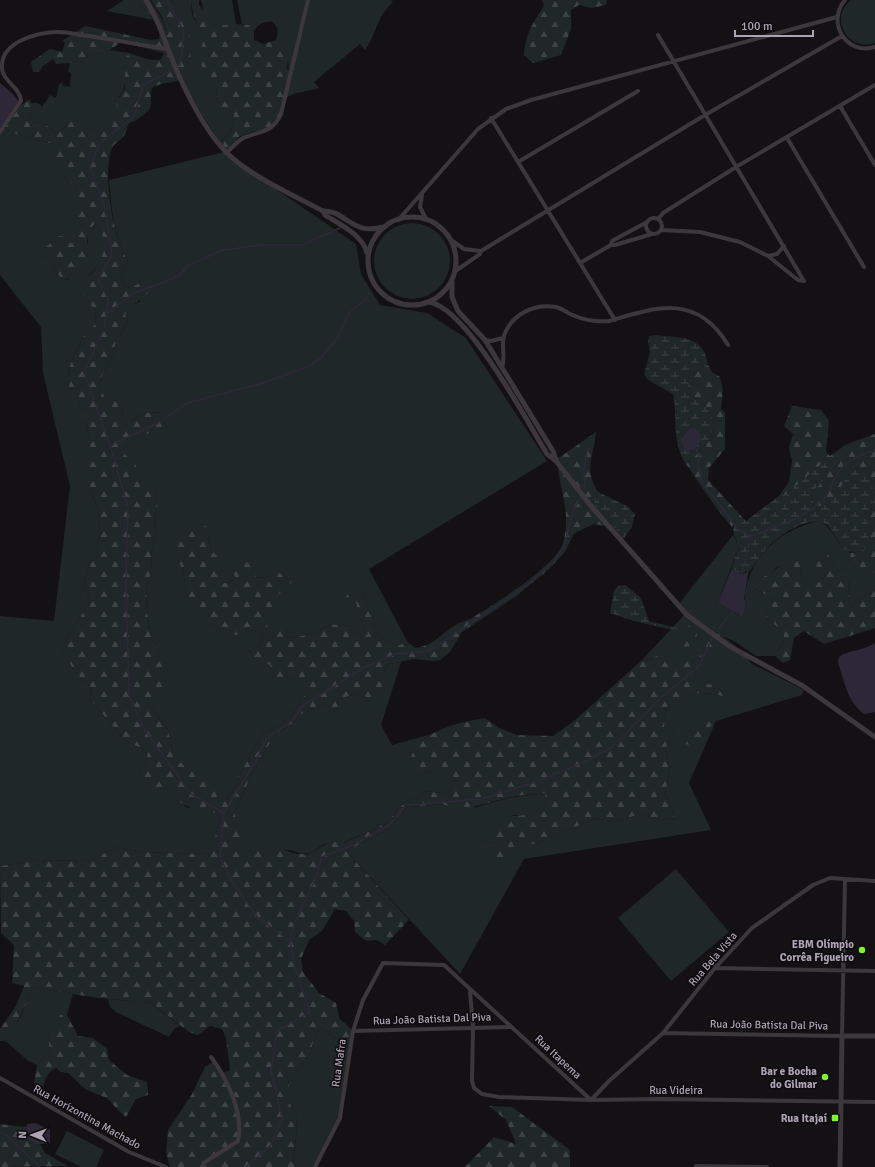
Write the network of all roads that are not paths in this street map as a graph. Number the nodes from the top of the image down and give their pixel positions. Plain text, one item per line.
1 (146, 0) edge
2 (308, 0) edge
3 (845, 0) edge
4 (837, 17) junction
5 (658, 35) dead end
6 (842, 36) junction
7 (874, 48) edge
8 (168, 49) junction
9 (673, 61) junction
10 (875, 84) edge
11 (638, 91) dead end
12 (840, 106) junction
13 (705, 115) junction
14 (491, 118) junction
15 (0, 132) edge
16 (787, 138) junction
17 (226, 152) junction
18 (518, 162) junction
19 (875, 165) edge
20 (736, 167) junction
21 (422, 195) junction
22 (323, 210) junction
23 (548, 210) junction
24 (400, 218) junction
25 (426, 219) junction
26 (658, 219) junction
27 (647, 222) junction
28 (383, 227) junction
29 (661, 230) junction
30 (653, 234) junction
31 (451, 240) junction
32 (611, 245) junction
33 (784, 246) junction
34 (480, 251) junction
35 (368, 256) junction
36 (768, 256) junction
37 (580, 263) junction
38 (864, 267) dead end
39 (454, 272) junction
40 (452, 279) junction
41 (429, 302) junction
42 (615, 320) junction
43 (503, 338) junction
44 (485, 340) junction
45 (728, 345) dead end
46 (502, 367) junction
47 (556, 461) junction
48 (875, 737) edge
49 (845, 879) junction
50 (875, 881) edge
51 (444, 965) joint
52 (715, 968) junction
53 (844, 971) junction
54 (875, 971) edge
55 (470, 991) junction
56 (473, 1027) junction
57 (511, 1027) junction
58 (353, 1031) junction
59 (662, 1033) junction
60 (842, 1036) junction
61 (875, 1036) edge
62 (211, 1056) dead end
63 (0, 1078) edge
64 (591, 1100) junction
65 (840, 1102) junction
66 (875, 1102) edge
67 (696, 1166) dead end
68 (166, 1167) edge
69 (202, 1167) edge
70 (315, 1167) edge
71 (767, 1167) edge
72 (840, 1167) edge

1 - 8 street
2 - 17 street
3 - 4 street
4 - 6 street
4 - 9 street
5 - 9 street
6 - 7 street
6 - 13 street
8 - 15 street
8 - 17 street
9 - 13 street
9 - 14 street
10 - 12 street
11 - 18 street
12 - 16 street
12 - 19 street
13 - 20 street
13 - 23 street
14 - 18 street
14 - 21 street
16 - 20 street
16 - 38 street
17 - 22 street
18 - 23 street
20 - 26 street
20 - 33 street
21 - 24 street
21 - 25 street
22 - 28 street
22 - 35 street
23 - 34 street
23 - 37 street
24 - 25 street
24 - 28 street
25 - 31 street
26 - 27 street
26 - 29 street
27 - 30 street
27 - 32 street
28 - 35 street
29 - 30 street
29 - 36 street
30 - 32 street
31 - 34 street
31 - 39 street
32 - 37 street
33 - 36 street
33 - 36 street
34 - 39 street
35 - 41 street
37 - 42 street
39 - 40 street
40 - 41 street
40 - 44 street
41 - 47 street
42 - 43 street
42 - 45 street
43 - 44 street
43 - 46 street
44 - 46 street
46 - 47 street
47 - 48 street
49 - 50 street, Rua Bela Vista
49 - 52 street, Rua Bela Vista
49 - 53 street
51 - 55 street, Rua Itapema
51 - 58 street, Rua Mafra
52 - 53 street
52 - 59 street, Rua Bela Vista
53 - 54 street
53 - 60 street
55 - 56 street
55 - 57 street, Rua Itapema
56 - 57 street, Rua João Batista Dal Piva
56 - 58 street, Rua João Batista Dal Piva
56 - 64 street, Rua Videira
57 - 64 street, Rua Itapema
58 - 70 street, Rua Mafra
59 - 60 street, Rua João Batista Dal Piva
59 - 64 street, Rua Bela Vista
60 - 61 street, Rua João Batista Dal Piva
60 - 65 street
62 - 69 street
63 - 68 street, Rua Horizontina Machado
64 - 65 street, Rua Videira
65 - 66 street, Rua Videira
65 - 72 street
67 - 71 street

